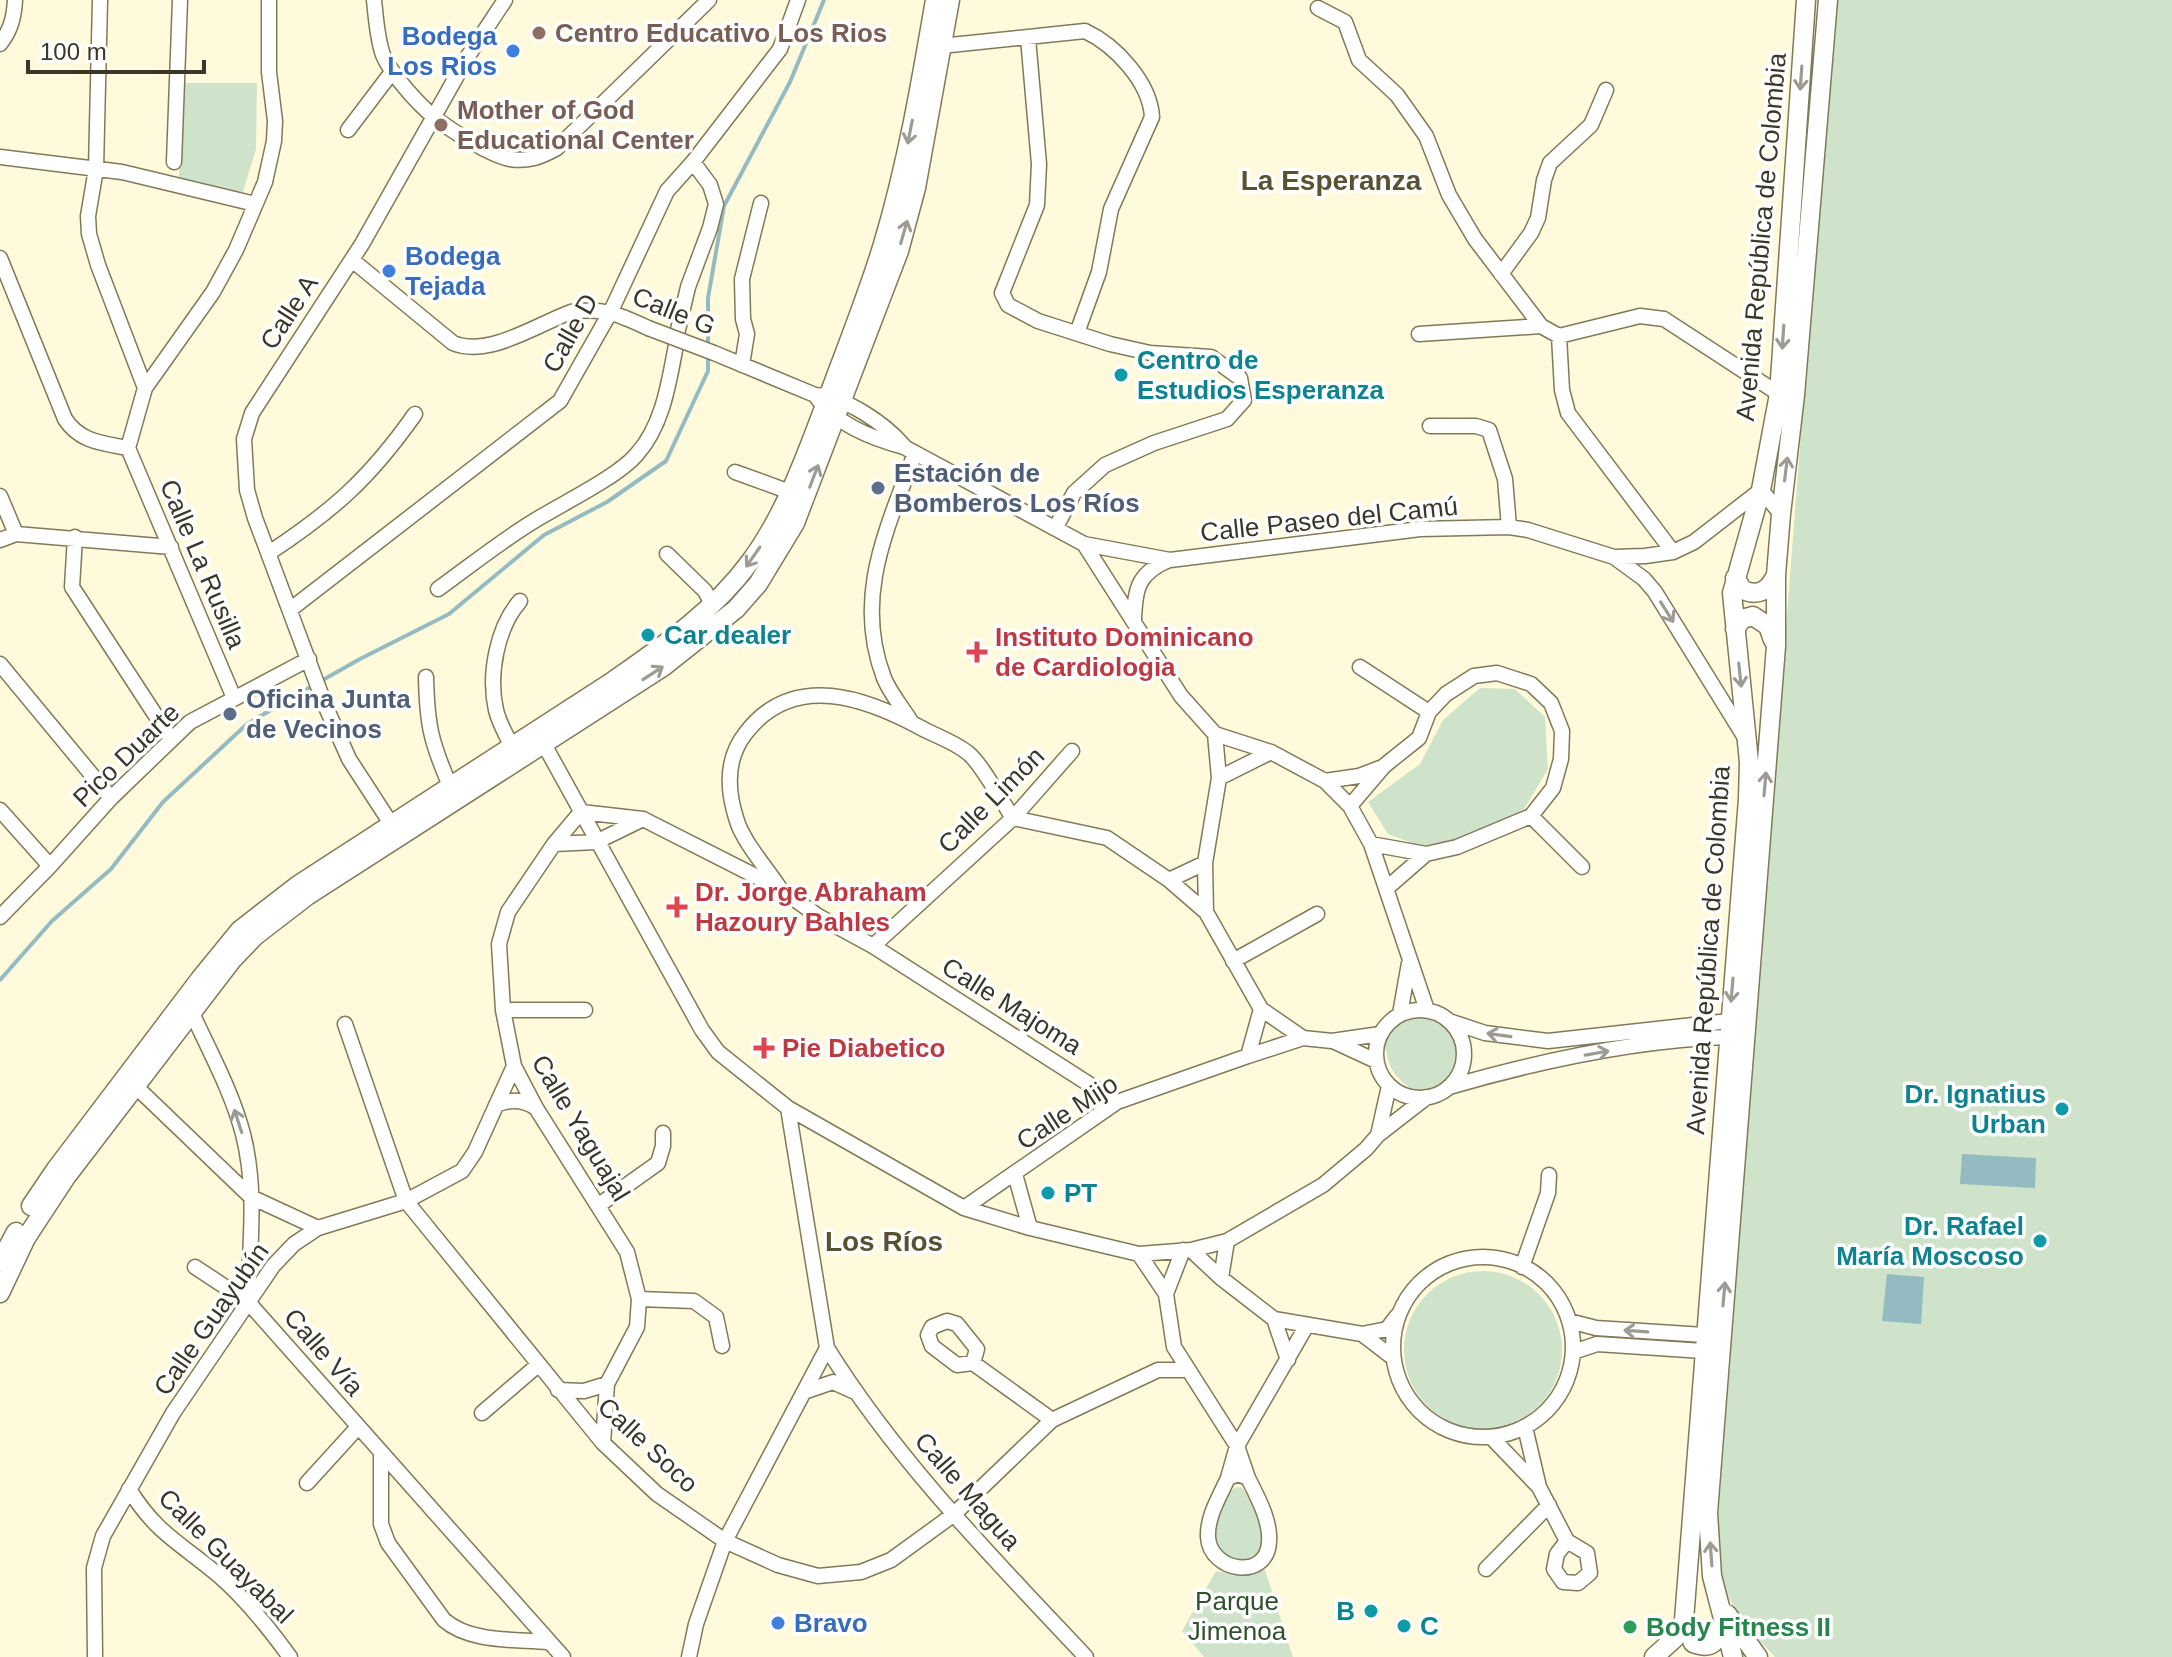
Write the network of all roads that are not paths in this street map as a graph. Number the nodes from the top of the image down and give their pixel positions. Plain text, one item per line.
1 (15, 0) edge
2 (100, 0) edge
3 (180, 0) edge
4 (269, 0) edge
5 (374, 0) edge
6 (505, 0) edge
7 (709, 0) edge
8 (798, 0) edge
9 (935, 0) edge
10 (950, 0) edge
11 (1806, 0) edge
12 (1828, 0) edge
13 (1318, 8) dead end
14 (1028, 38) junction
15 (0, 44) edge
16 (941, 46) junction
17 (392, 72) junction
18 (1606, 90) dead end
19 (433, 116) junction
20 (348, 130) dead end
21 (0, 157) edge
22 (174, 162) dead end
23 (693, 162) junction
24 (96, 169) junction
25 (761, 203) dead end
26 (255, 204) junction
27 (0, 258) edge
28 (352, 260) junction
29 (1501, 274) junction
30 (611, 311) junction
31 (1541, 326) junction
32 (1077, 333) junction
33 (1419, 334) dead end
34 (1559, 336) junction
35 (742, 365) junction
36 (145, 388) junction
37 (1779, 394) junction
38 (829, 404) junction
39 (415, 414) dead end
40 (1430, 426) dead end
41 (128, 448) junction
42 (910, 450) junction
43 (735, 472) dead end
44 (1761, 490) junction
45 (790, 492) junction
46 (0, 496) edge
47 (1781, 514) junction
48 (1056, 527) junction
49 (1509, 527) junction
50 (16, 534) junction
51 (75, 537) junction
52 (0, 540) edge
53 (1084, 544) junction
54 (171, 547) junction
55 (1673, 552) junction
56 (269, 553) junction
57 (667, 554) dead end
58 (1614, 557) junction
59 (1170, 560) junction
60 (1776, 575) junction
61 (1735, 578) junction
62 (438, 589) dead end
63 (520, 601) dead end
64 (713, 606) junction
65 (291, 609) junction
66 (1134, 620) junction
67 (1735, 629) junction
68 (1776, 646) junction
69 (309, 659) junction
70 (0, 664) edge
71 (1360, 667) dead end
72 (426, 677) dead end
73 (885, 681) junction
74 (234, 698) junction
75 (871, 703) junction
76 (1429, 712) junction
77 (912, 722) junction
78 (1215, 734) junction
79 (539, 737) junction
80 (171, 739) junction
81 (1746, 740) junction
82 (511, 745) junction
83 (1072, 751) dead end
84 (1271, 752) junction
85 (1384, 766) junction
86 (1219, 778) junction
87 (1325, 781) junction
88 (450, 786) junction
89 (111, 798) junction
90 (1350, 806) junction
91 (0, 810) edge
92 (581, 812) junction
93 (1531, 816) junction
94 (1013, 818) junction
95 (643, 819) junction
96 (396, 830) junction
97 (596, 842) junction
98 (554, 844) junction
99 (1371, 844) junction
100 (1426, 854) junction
101 (1205, 863) junction
102 (50, 866) junction
103 (1582, 867) dead end
104 (1169, 880) junction
105 (779, 888) junction
106 (1387, 888) junction
107 (1206, 912) junction
108 (1317, 914) dead end
109 (0, 917) edge
110 (873, 946) junction
111 (1410, 958) junction
112 (1233, 961) junction
113 (187, 1008) junction
114 (1261, 1009) junction
115 (503, 1010) junction
116 (585, 1010) dead end
117 (1427, 1010) junction
118 (1400, 1014) junction
119 (1452, 1022) junction
120 (345, 1024) dead end
121 (1729, 1029) junction
122 (1380, 1034) junction
123 (1303, 1038) junction
124 (1332, 1041) junction
125 (1248, 1056) junction
126 (1376, 1061) junction
127 (514, 1066) junction
128 (131, 1082) junction
129 (1389, 1086) junction
130 (1449, 1087) junction
131 (1427, 1097) junction
132 (1117, 1102) junction
133 (496, 1105) junction
134 (536, 1108) junction
135 (788, 1108) junction
136 (663, 1133) dead end
137 (1378, 1135) junction
138 (1015, 1174) junction
139 (1549, 1175) dead end
140 (251, 1197) junction
141 (406, 1201) junction
142 (599, 1205) junction
143 (964, 1208) junction
144 (318, 1228) junction
145 (1030, 1228) junction
146 (1227, 1241) junction
147 (1187, 1250) junction
148 (1139, 1254) junction
149 (0, 1262) edge
150 (195, 1267) dead end
151 (1522, 1267) junction
152 (1221, 1278) junction
153 (0, 1293) edge
154 (1166, 1294) junction
155 (639, 1299) junction
156 (248, 1302) junction
157 (1399, 1313) junction
158 (1274, 1319) junction
159 (1569, 1321) junction
160 (1307, 1325) junction
161 (1362, 1334) junction
162 (1704, 1343) junction
163 (722, 1346) dead end
164 (1174, 1347) junction
165 (827, 1348) junction
166 (1573, 1352) junction
167 (1392, 1357) junction
168 (1288, 1360) junction
169 (973, 1363) dead end
170 (538, 1365) junction
171 (1158, 1370) junction
172 (1187, 1370) junction
173 (607, 1384) junction
174 (558, 1390) junction
175 (853, 1391) junction
176 (804, 1392) junction
177 (482, 1413) dead end
178 (1052, 1420) junction
179 (358, 1427) junction
180 (1525, 1427) junction
181 (1491, 1437) junction
182 (603, 1443) junction
183 (1237, 1446) junction
184 (381, 1455) junction
185 (1228, 1478) junction
186 (1248, 1478) junction
187 (307, 1483) dead end
188 (1539, 1487) junction
189 (129, 1489) junction
190 (1549, 1505) junction
191 (953, 1515) junction
192 (725, 1541) junction
193 (1567, 1541) dead end
194 (1486, 1569) dead end
195 (1719, 1601) junction
196 (1684, 1620) junction
197 (1723, 1624) junction
198 (548, 1642) junction
199 (95, 1657) edge
200 (290, 1657) edge
201 (563, 1657) edge
202 (689, 1657) edge
203 (1086, 1657) edge
204 (1654, 1657) edge
205 (1733, 1657) edge
206 (1758, 1657) edge

1 - 15 street
2 - 24 street
3 - 22 street
4 - 26 street
5 - 17 street
6 - 19 street, Calle A
7 - 19 street
8 - 23 street, Calle D
9 -> 38 main road
10 - 16 main road
11 -> 37 main road, Avenida República de Colombia
47 -> 12 main road, Avenida República de Colombia
13 - 29 street
14 - 16 street
14 - 32 street
14 - 32 street
38 -> 16 main road
17 - 19 street
17 - 20 street
18 - 29 street
19 - 28 street, Calle A
21 - 24 street
23 - 30 street, Calle D
23 - 62 street
24 - 26 street
24 - 36 street
25 - 35 street
26 - 36 street
27 - 41 street
28 - 30 street, Calle G
28 - 56 street, Calle A
29 - 31 street
30 - 35 street, Calle G, bridge
30 - 65 street, Calle D
31 - 33 street
31 - 34 street
32 - 48 street
34 - 37 street
34 - 55 street
35 - 38 street, Calle G
36 - 41 street
37 - 44 main road, Avenida República de Colombia
38 - 42 street, Calle G
38 - 45 main road
79 -> 38 main road
39 - 56 street
40 - 49 street
41 - 54 street, Calle La Rusilla
42 - 48 street, Calle Paseo del Camú
42 - 73 street
43 - 45 street
44 - 47 street
44 - 55 street, Calle Paseo del Camú
44 - 61 main road, Avenida República de Colombia
45 -> 64 main road
46 - 50 street
47 - 60 main road, Avenida República de Colombia
48 - 53 street, Calle Paseo del Camú
49 - 58 street, Calle Paseo del Camú
49 - 59 street, Calle Paseo del Camú
50 - 51 street
50 - 52 street
51 - 54 street
51 - 80 street
53 - 59 street, Calle Paseo del Camú
53 - 66 street
54 - 74 street, Calle La Rusilla
55 - 58 street, Calle Paseo del Camú
56 - 65 street, Calle A
57 - 64 street
58 -> 81 street
59 - 66 street
60 - 61 main road
60 - 68 main road, Avenida República de Colombia
61 - 67 main road, Avenida República de Colombia
63 - 82 street
64 - 79 main road
65 - 69 street, Calle A
66 - 78 street
67 - 68 main road
67 -> 81 main road, Avenida República de Colombia
195 -> 68 main road, Avenida República de Colombia
69 - 74 street, Pico Duarte
69 - 96 street, Calle A
70 - 89 street
71 - 76 street
72 - 88 street
73 - 75 street
73 - 77 street
74 - 80 street, Pico Duarte
75 - 77 street
75 - 105 street
76 - 85 street
76 - 93 street
77 - 94 street
78 - 84 street
78 - 86 street
79 - 82 main road
79 - 92 street
79 - 96 main road
80 - 89 street, Pico Duarte
81 -> 121 main road, Avenida República de Colombia
82 - 88 main road
83 - 94 street, Calle Limón
84 - 86 street
84 - 87 street
85 - 87 street
85 - 90 street
86 - 101 street
87 - 90 street
88 - 96 main road
89 - 102 street, Pico Duarte
90 - 99 street
91 - 102 street
92 - 95 street, Calle Majoma
92 - 97 street
92 - 98 street, Calle Yaguajal
93 - 100 street
93 - 103 street
94 - 104 street
94 - 110 street, Calle Limón
95 - 97 street
95 - 105 street, Calle Majoma
96 - 113 main road
97 - 98 street
97 - 135 street
98 - 115 street, Calle Yaguajal
99 - 100 street
99 - 106 street
100 - 106 street
101 - 104 street
101 - 107 street
102 - 109 street, Pico Duarte
104 - 107 street
105 - 110 street, Calle Majoma
106 - 111 street
107 - 112 street
108 - 112 street
110 - 132 street, Calle Majoma
111 - 117 street
111 - 118 street
112 - 114 street
113 - 128 main road
140 -> 113 street, Calle Vía
114 - 123 street
114 - 125 street
115 - 116 street
115 - 127 street, Calle Yaguajal
117 - 118 street
117 - 119 street
118 - 122 street
121 -> 119 street
119 - 130 street
120 - 141 street, Calle Soco
130 -> 121 street
121 - 162 main road, Avenida República de Colombia
122 - 124 street
122 - 126 street
123 - 124 street
123 - 125 street, Calle Mijo
124 - 126 street
125 - 132 street, Calle Mijo
126 - 129 street
127 - 133 street, Calle Guayubín
127 - 134 street, Calle Yaguajal
128 - 140 street
128 - 149 main road
128 - 153 main road
129 - 131 street
129 - 137 street
130 - 131 street
131 - 137 street
132 - 138 street, Calle Mijo
133 - 134 street
133 - 141 street, Calle Guayubín
134 - 142 street, Calle Yaguajal
135 - 143 street
135 - 165 street
136 - 142 street
137 - 146 street
138 - 143 street, Calle Mijo
138 - 145 street
139 - 151 street
140 - 144 street
140 - 156 street, Calle Vía
141 - 144 street, Calle Guayubín
141 - 170 street, Calle Soco
142 - 155 street, Calle Yaguajal
143 - 145 street
144 - 156 street, Calle Guayubín
145 - 148 street
146 - 147 street
146 - 152 street
147 - 148 street
147 - 152 street
147 - 154 street
148 - 154 street
150 - 156 street
151 - 157 street
151 - 159 street
152 - 158 street
154 - 164 street
155 - 163 street
155 - 173 street, Calle Yaguajal
156 - 179 street, Calle Vía
156 - 189 street, Calle Guayubín
157 - 161 street
157 - 167 street
158 - 160 street
158 - 168 street
162 -> 159 street
159 - 166 street
160 - 161 street
160 - 168 street
161 - 167 street
162 - 166 street
162 - 196 main road, Avenida República de Colombia
164 - 171 street, Calle Soco
164 - 172 street
165 - 175 street, Calle Magua
165 - 176 street
166 - 180 street
167 - 181 street
168 - 183 street
169 - 178 street
170 - 174 street, Calle Soco
170 - 177 street
171 - 172 street, Calle Soco
171 - 178 street, Calle Soco
172 - 183 street
173 - 174 street
173 - 182 street
174 - 182 street, Calle Soco
175 - 176 street
175 - 191 street, Calle Magua
176 - 192 street
178 - 191 street, Calle Soco
179 - 184 street, Calle Vía
179 - 187 street
180 - 181 street
180 - 188 street
181 - 188 street
182 - 192 street, Calle Soco
183 - 185 street
183 - 186 street
184 - 198 street, Calle Vía
184 - 198 street
185 - 186 street
185 - 186 street
188 - 190 street
189 - 199 street, Calle Guayubín
189 - 200 street, Calle Guayabal
190 - 193 street
190 - 194 street
191 - 192 street, Calle Soco
191 - 203 street, Calle Magua
192 - 202 street
195 - 197 main road, Avenida República de Colombia
195 - 206 main road
196 - 197 main road
196 - 204 main road
197 - 205 main road, Avenida República de Colombia
198 - 201 street, Calle Vía

